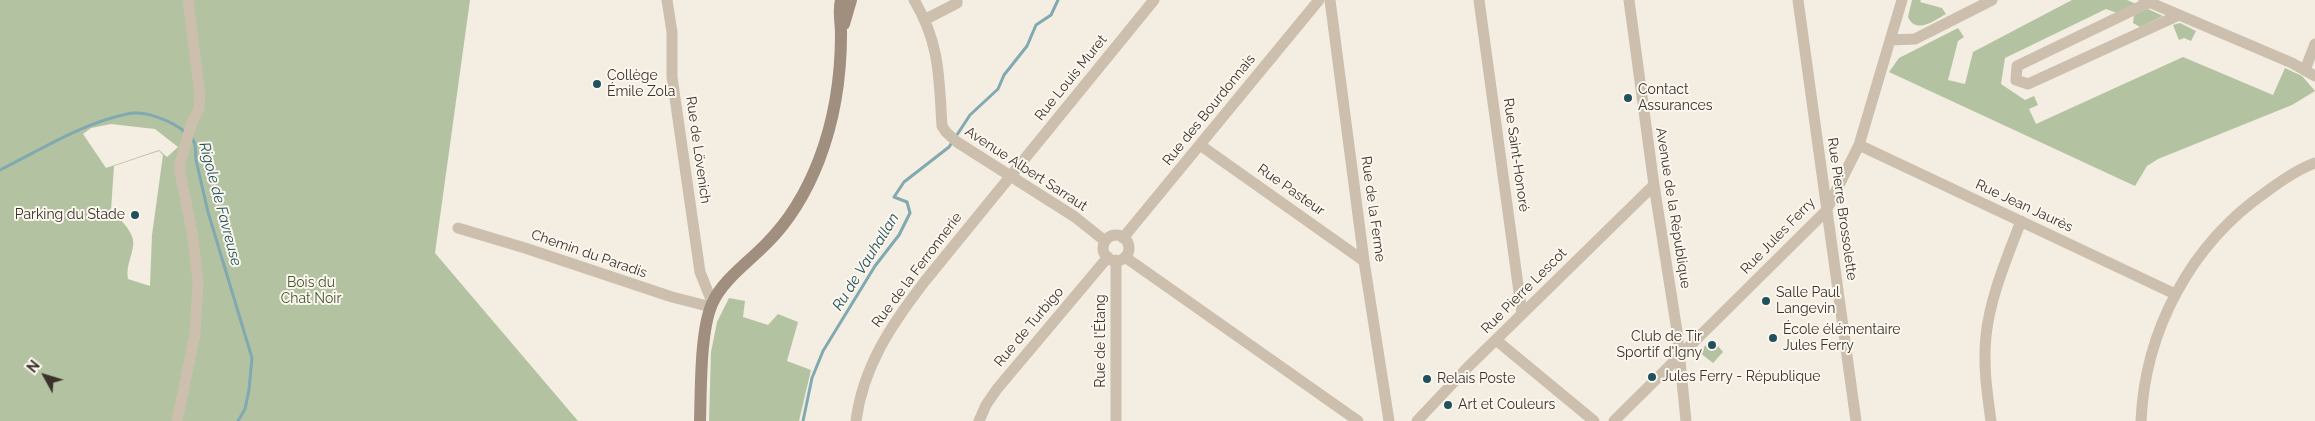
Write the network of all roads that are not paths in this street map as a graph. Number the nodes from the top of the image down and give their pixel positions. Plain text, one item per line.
1 (188, 0) edge
2 (667, 0) edge
3 (841, 0) edge
4 (851, 0) edge
5 (914, 0) edge
6 (957, 0) edge
7 (1154, 0) edge
8 (1319, 0) edge
9 (1330, 0) edge
10 (1479, 0) edge
11 (1628, 0) edge
12 (1798, 0) edge
13 (1902, 0) edge
14 (1992, 0) edge
15 (2147, 1) edge
16 (2179, 15) junction
17 (926, 19) junction
18 (841, 34) junction
19 (1890, 40) junction
20 (2315, 44) edge
21 (2310, 73) edge
22 (1200, 145) junction
23 (1859, 145) junction
24 (2315, 163) edge
25 (1010, 176) junction
26 (1654, 184) junction
27 (1826, 211) junction
28 (2021, 222) junction
29 (458, 228) dead end
30 (1124, 238) junction
31 (1106, 240) junction
32 (1117, 258) junction
33 (1364, 260) junction
34 (2175, 294) junction
35 (711, 305) junction
36 (1522, 314) junction
37 (1496, 340) junction
38 (1678, 358) junction
39 (1116, 417) edge
40 (177, 421) edge
41 (700, 421) edge
42 (856, 421) edge
43 (979, 421) edge
44 (1126, 421) edge
45 (1358, 421) edge
46 (1389, 421) edge
47 (1417, 421) edge
48 (1594, 421) edge
49 (1614, 421) edge
50 (1686, 421) edge
51 (1856, 421) edge
52 (1991, 421) edge
53 (2141, 421) edge

1 - 40 street
2 - 35 street, Rue de Lövenich
3 - 18 main road
4 - 18 main road
5 - 17 street, Avenue Albert Sarraut
6 - 17 street
7 - 25 street, Rue Louis Muret
8 - 22 street, Rue des Bourdonnais
9 - 33 street, Rue de la Ferme
10 - 36 street, Rue Saint-Honoré
11 - 26 street, Avenue de la République
12 - 27 street, Rue Pierre Brossolette
13 - 19 street, Rue Jules Ferry
14 - 19 street
15 - 16 street
15 - 16 street
16 - 21 street
17 - 25 street, Avenue Albert Sarraut
18 - 35 main road
19 - 23 street, Rue Jules Ferry
20 - 21 street
22 - 30 street, Rue des Bourdonnais
22 - 33 street, Rue Pasteur
23 - 27 street, Rue Jules Ferry
23 - 28 street, Rue Jean Jaurès
24 - 34 street
25 - 31 street, Avenue Albert Sarraut
25 - 42 street, Rue de la Ferronnerie
26 - 36 street, Rue Pierre Lescot
26 - 38 street, Avenue de la République
27 - 38 street, Rue Jules Ferry
27 - 51 street, Rue Pierre Brossolette
28 - 34 street, Rue Jean Jaurès
28 - 52 street
29 - 35 street, Chemin du Paradis
30 - 31 street
30 - 32 street
31 - 32 street
32 - 39 street, Rue de l'Étang
32 - 43 street, Rue de Turbigo
32 - 45 street
33 - 46 street, Rue de la Ferme
34 - 53 street
35 - 41 main road
36 - 37 street, Rue Pierre Lescot
37 - 47 street, Rue Pierre Lescot
37 - 48 street
38 - 49 street, Rue Jules Ferry
38 - 50 street, Avenue de la République
39 - 44 street

